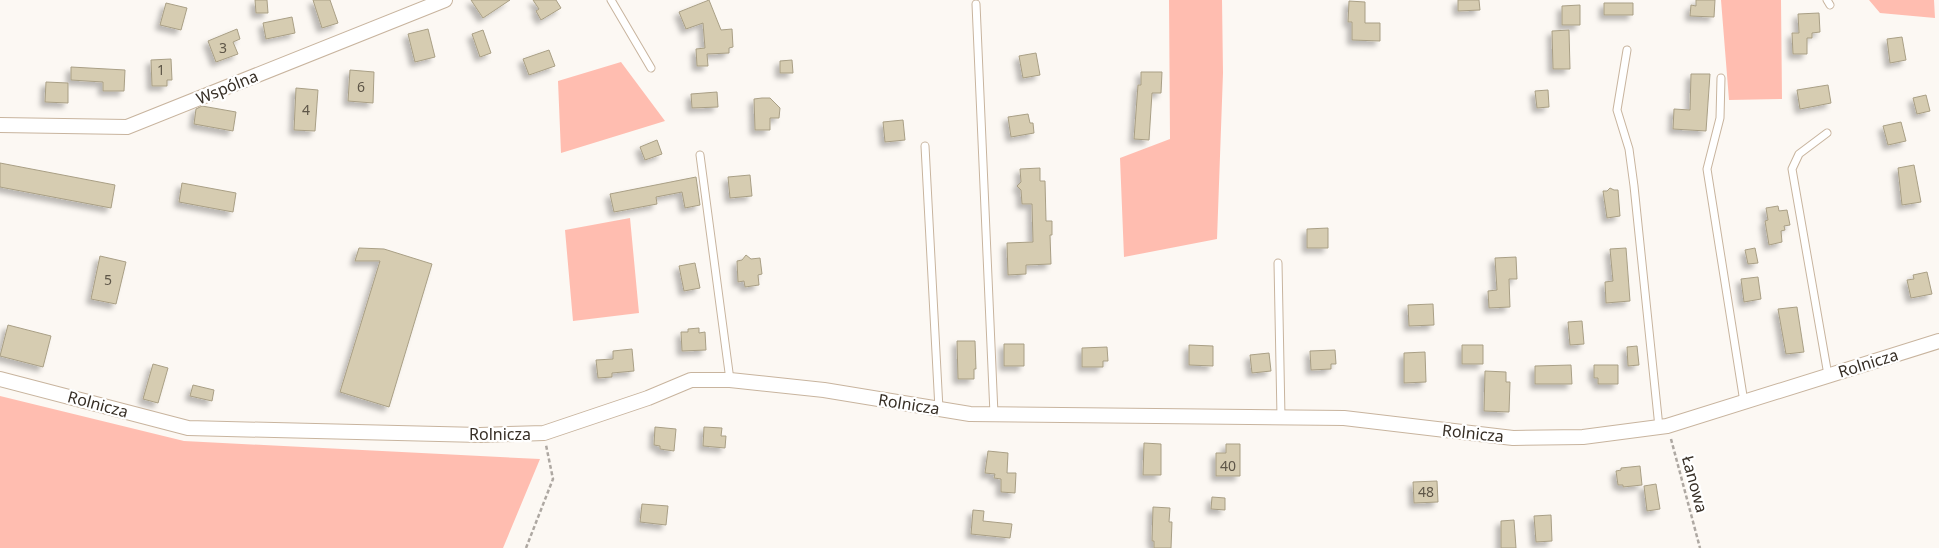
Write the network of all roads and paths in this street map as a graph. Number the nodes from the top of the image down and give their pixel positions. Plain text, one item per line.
1 (445, 0) edge
2 (611, 0) edge
3 (976, 4) dead end
4 (1626, 50) dead end
5 (651, 68) dead end
6 (1721, 78) dead end
7 (0, 125) edge
8 (1827, 132) dead end
9 (925, 146) dead end
10 (700, 155) dead end
11 (1278, 263) dead end
12 (1939, 340) edge
13 (1828, 375) junction
14 (0, 379) edge
15 (730, 380) junction
16 (1744, 402) junction
17 (939, 409) junction
18 (994, 414) junction
19 (1281, 417) junction
20 (1663, 426) junction
21 (544, 433) junction
22 (526, 548) edge
23 (1700, 548) edge

1 - 7 street, Wspólna
2 - 5 lane
3 - 18 lane
4 - 20 lane
6 - 16 lane
8 - 13 lane
9 - 17 lane
10 - 15 lane
11 - 19 lane
12 - 13 street, Rolnicza
13 - 16 street, Rolnicza
14 - 21 street, Rolnicza
15 - 17 street, Rolnicza
15 - 21 street, Rolnicza
16 - 20 street, Rolnicza
17 - 18 street, Rolnicza
18 - 19 street, Rolnicza
19 - 20 street, Rolnicza
20 - 23 path, Łanowa
21 - 22 path

